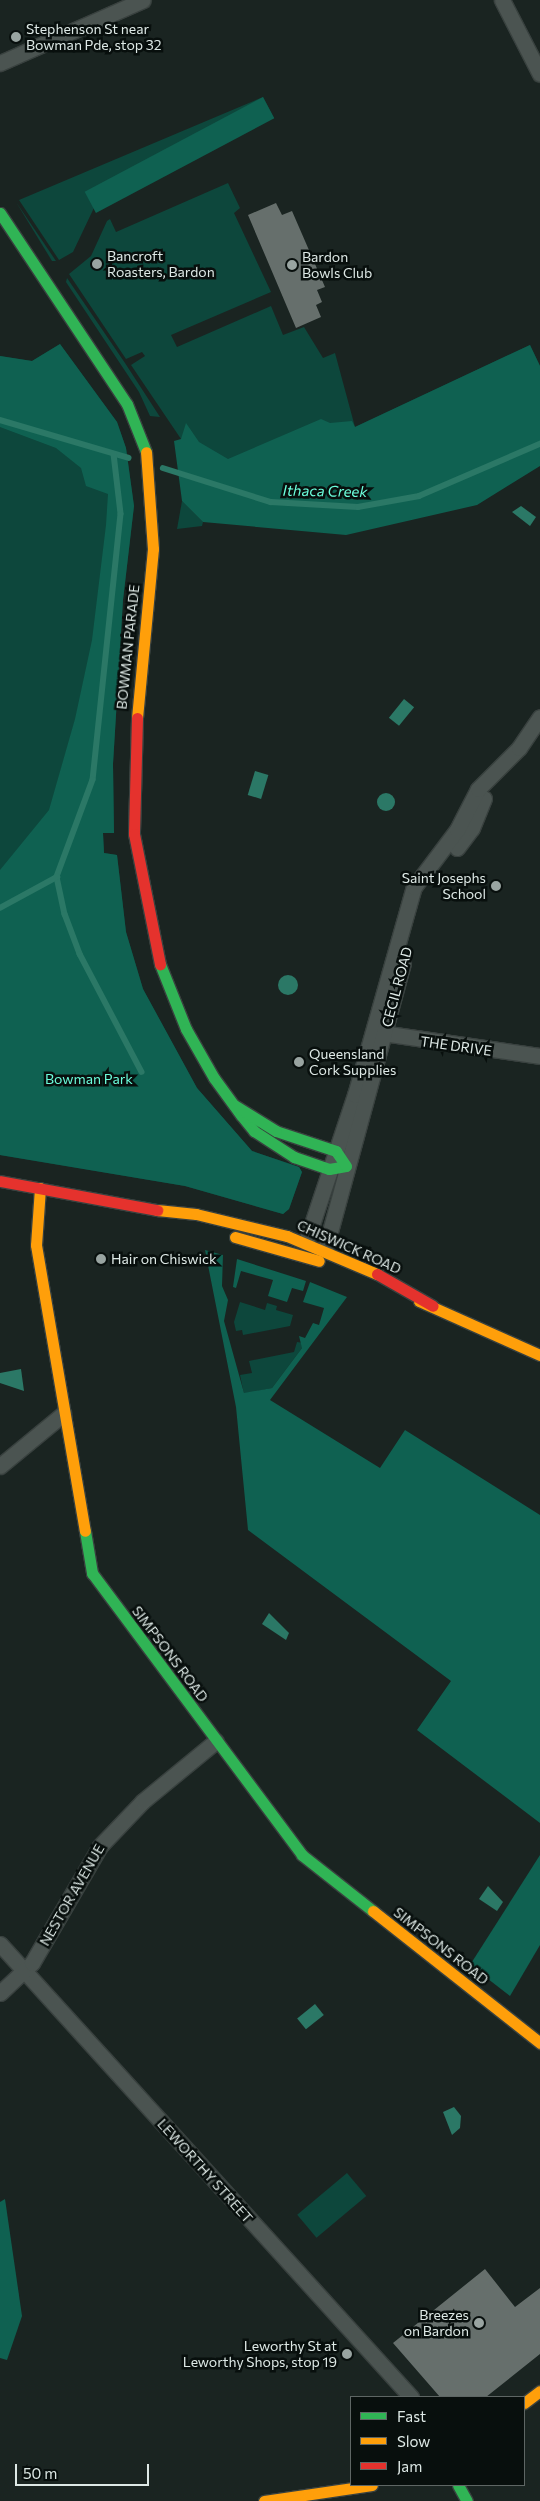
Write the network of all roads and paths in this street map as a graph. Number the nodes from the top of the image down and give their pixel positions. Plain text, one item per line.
1 (143, 0) edge
2 (502, 0) edge
3 (0, 63) edge
4 (540, 74) edge
5 (0, 213) edge
6 (540, 718) edge
7 (379, 1033) junction
8 (540, 1056) edge
9 (234, 1105) junction
10 (336, 1151) junction
11 (346, 1166) junction
12 (329, 1169) junction
13 (0, 1181) edge
14 (40, 1188) junction
15 (161, 1211) junction
16 (306, 1242) junction
17 (325, 1250) junction
18 (310, 1258) junction
19 (433, 1306) junction
20 (540, 1355) edge
21 (64, 1414) junction
22 (0, 1466) edge
23 (216, 1740) junction
24 (0, 1944) edge
25 (24, 1971) junction
26 (0, 1993) edge
27 (540, 2043) edge
28 (540, 2391) edge
29 (410, 2396) edge
30 (525, 2403) edge
31 (366, 2486) edge
32 (459, 2486) edge
33 (300, 2498) edge
34 (269, 2501) edge
35 (467, 2501) edge

1 - 3 street
2 - 4 street
5 - 9 street, BOWMAN PARADE
6 - 7 street, CECIL ROAD
7 - 8 street, THE DRIVE
7 - 10 street, CECIL ROAD
7 - 11 street, CECIL ROAD
9 - 10 street, BOWMAN PARADE
9 - 12 street, BOWMAN PARADE
10 - 11 street
10 - 12 street, CECIL ROAD
11 - 12 street
11 - 17 street, CECIL ROAD
12 - 16 street, CECIL ROAD
13 - 14 street
14 - 15 street, CHISWICK ROAD
14 - 21 street, SIMPSONS ROAD
15 - 16 street, CHISWICK ROAD
15 - 18 street, CHISWICK ROAD
16 - 17 street, CHISWICK ROAD
16 - 18 street
17 - 18 street
17 - 19 street, CHISWICK ROAD
18 - 19 street, CHISWICK ROAD
19 - 20 street, CHISWICK ROAD
21 - 22 street
21 - 23 street, SIMPSONS ROAD
23 - 25 street, NESTOR AVENUE
23 - 27 street, SIMPSONS ROAD
24 - 25 street, LEWORTHY STREET
25 - 26 street, NESTOR AVENUE
25 - 29 street, LEWORTHY STREET
28 - 30 street
31 - 33 street
32 - 35 street
33 - 34 street

